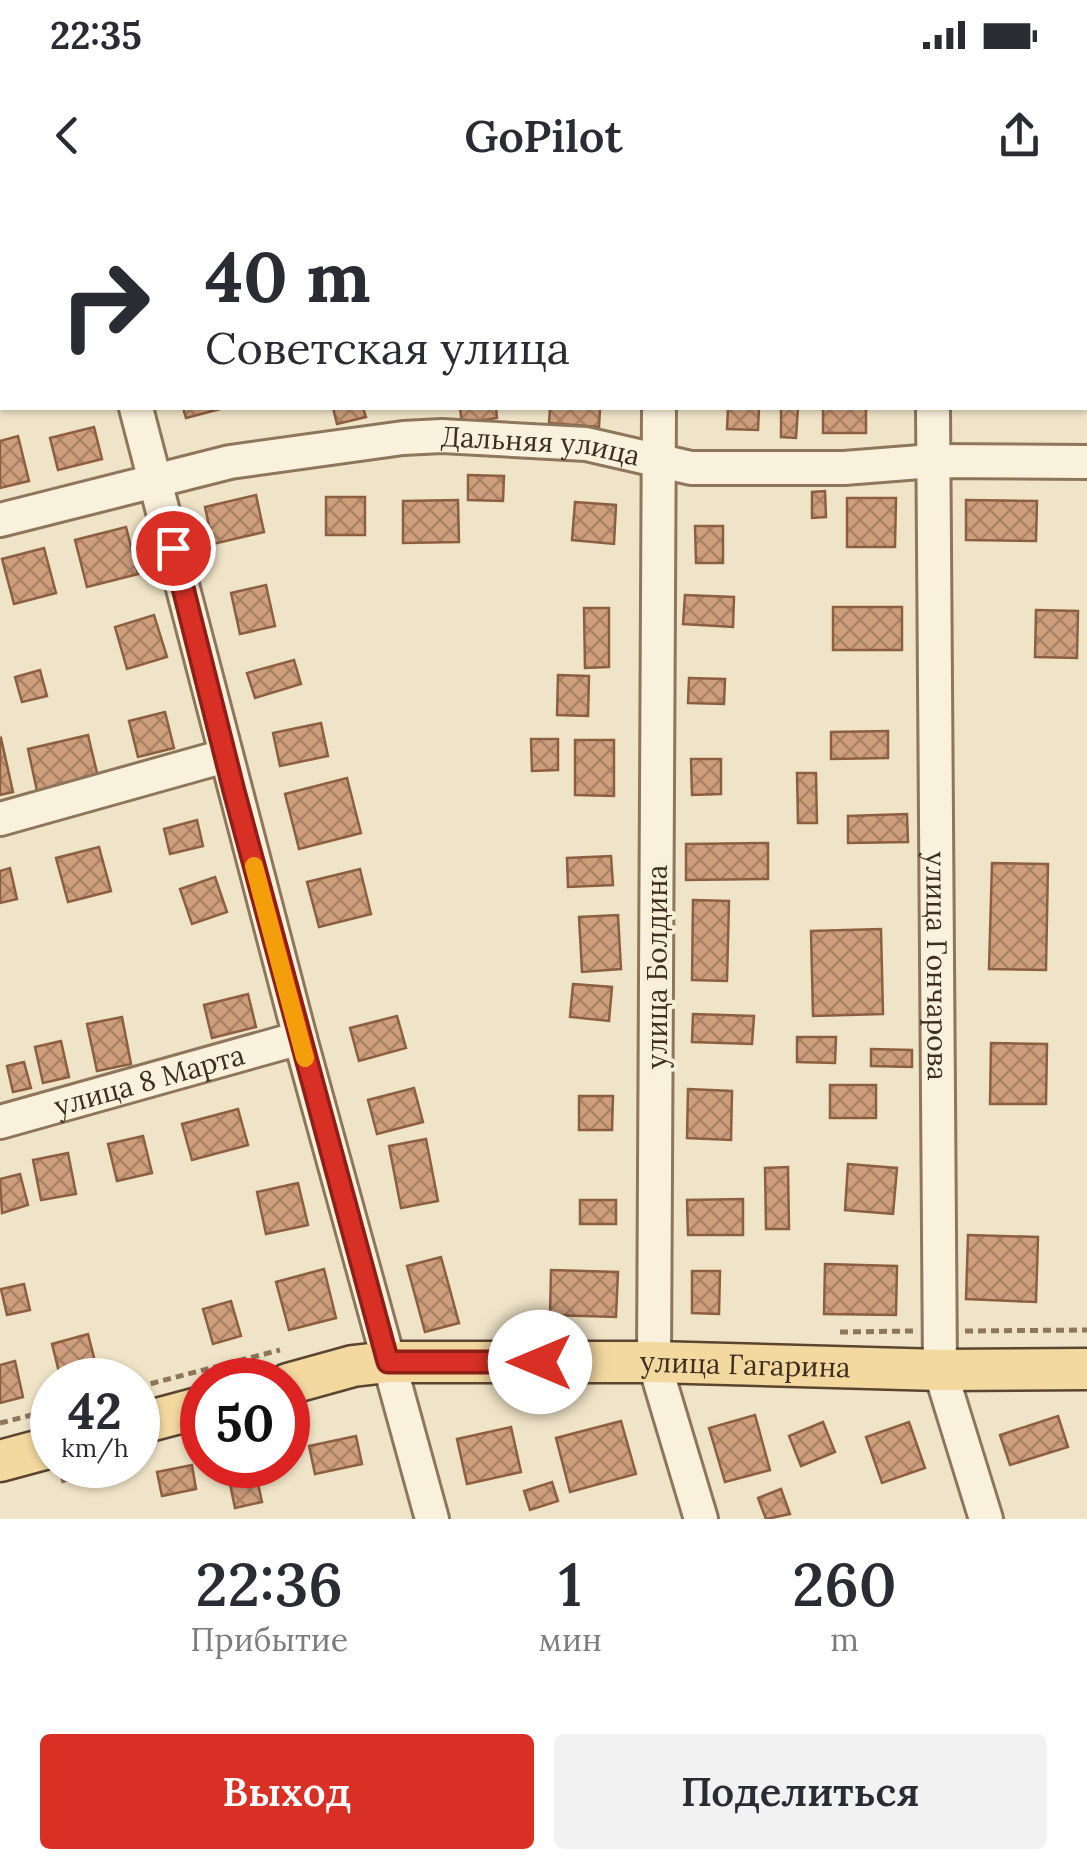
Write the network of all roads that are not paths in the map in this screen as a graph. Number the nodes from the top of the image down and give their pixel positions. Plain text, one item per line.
1 (137, 410) edge
2 (659, 410) edge
3 (933, 410) edge
4 (438, 422) edge
5 (660, 459) junction
6 (933, 461) junction
7 (1087, 462) edge
8 (155, 478) junction
9 (0, 520) edge
10 (225, 756) junction
11 (0, 818) edge
12 (300, 1038) junction
13 (0, 1122) edge
14 (388, 1362) junction
15 (654, 1362) junction
16 (940, 1370) junction
17 (1087, 1370) edge
18 (310, 1378) edge
19 (30, 1452) edge
20 (0, 1460) edge
21 (432, 1519) edge
22 (701, 1519) edge
23 (986, 1519) edge

1 - 8 street
2 - 5 street, улица Болдина
3 - 6 street, улица Гончарова
4 - 5 street, Дальняя улица
4 - 8 street, Дальняя улица
5 - 6 street, Дальняя улица
5 - 15 street, улица Болдина
6 - 7 street, Дальняя улица
6 - 16 street, улица Гончарова
8 - 9 street, Дальняя улица
8 - 10 street
10 - 11 street
10 - 12 street
12 - 13 street, улица 8 Марта
12 - 14 street
14 - 15 main road, улица Гагарина
14 - 18 main road, улица Гагарина
14 - 21 street
15 - 16 main road, улица Гагарина
15 - 22 street, улица Болдина
16 - 17 main road, улица Гагарина
16 - 23 street, улица Гончарова
19 - 20 main road

